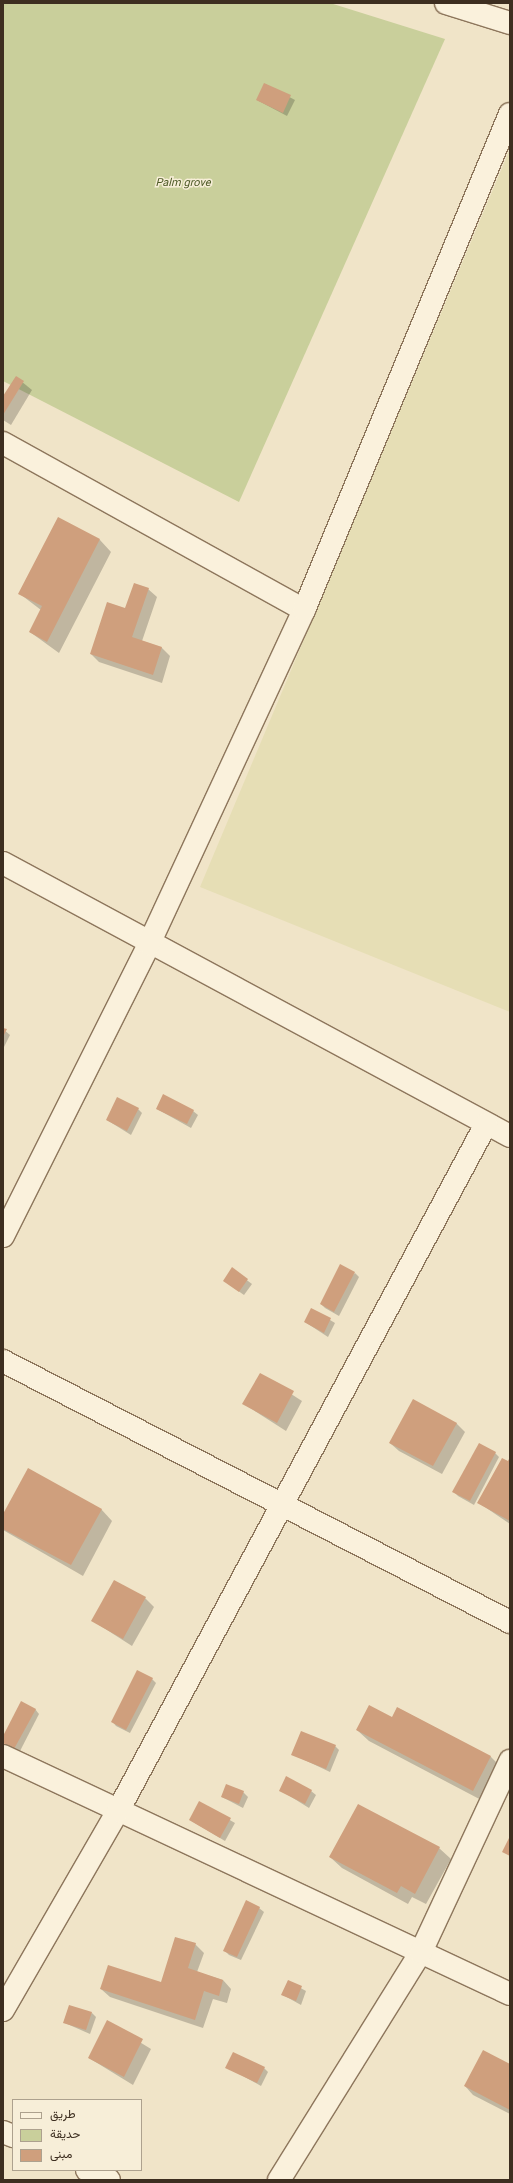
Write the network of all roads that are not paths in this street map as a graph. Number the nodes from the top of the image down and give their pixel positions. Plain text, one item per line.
1 (446, 3) edge
2 (510, 23) edge
3 (510, 114) edge
4 (3, 443) edge
5 (304, 610) junction
6 (3, 863) edge
7 (149, 944) junction
8 (486, 1124) junction
9 (510, 1136) edge
10 (3, 1236) edge
11 (3, 1361) edge
12 (282, 1507) junction
13 (510, 1622) edge
14 (3, 1756) edge
15 (510, 1761) edge
16 (118, 1811) junction
17 (421, 1952) junction
18 (510, 1994) edge
19 (3, 2010) edge
20 (89, 2171) edge
21 (109, 2180) edge
22 (279, 2180) edge

1 - 2 street
3 - 5 street
4 - 5 street
5 - 7 street
6 - 7 street
7 - 8 street
7 - 10 street
8 - 9 street
8 - 12 street
11 - 12 street
12 - 13 street
12 - 16 street
14 - 16 street
15 - 17 street
16 - 17 street
16 - 19 street
17 - 18 street
17 - 22 street
20 - 21 street

